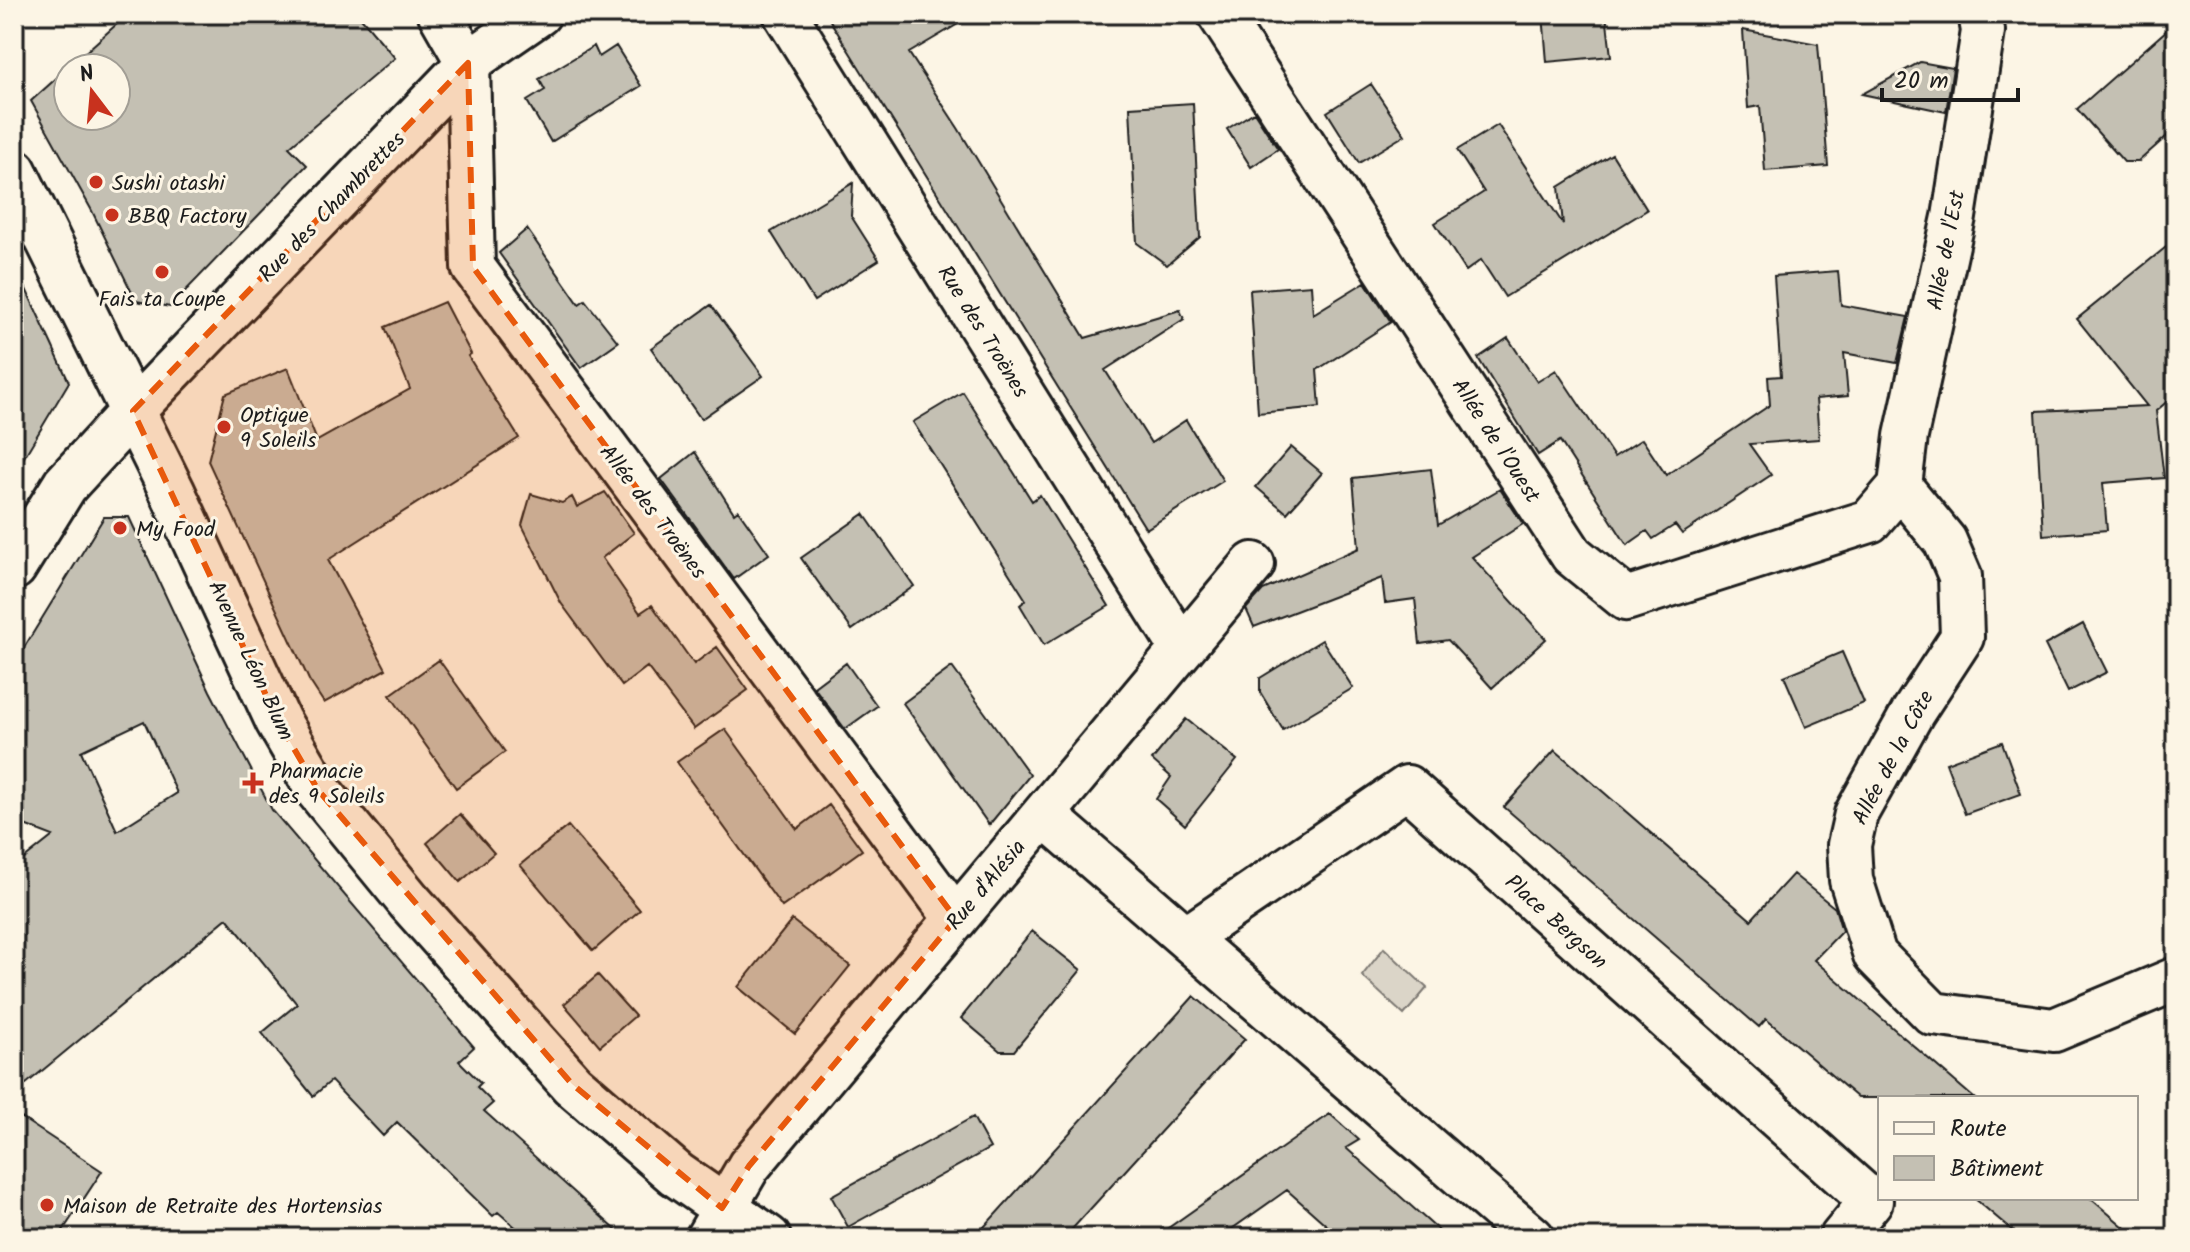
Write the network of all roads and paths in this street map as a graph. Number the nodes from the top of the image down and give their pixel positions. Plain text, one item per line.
1 (440, 14) edge
2 (539, 14) edge
3 (785, 14) edge
4 (1219, 14) edge
5 (1980, 14) edge
6 (468, 63) junction
7 (14, 171) edge
8 (133, 411) junction
9 (1900, 486) junction
10 (1253, 564) dead end
11 (14, 567) edge
12 (1182, 649) junction
13 (1044, 815) junction
14 (956, 919) junction
15 (1186, 938) junction
16 (2176, 979) edge
17 (715, 1223) edge
18 (768, 1238) edge
19 (1533, 1238) edge
20 (1841, 1238) edge

1 - 6 street
2 - 6 street, Rue des Chambrettes
3 - 12 street, Rue des Troënes
4 - 9 street, Allée de l'Ouest
5 - 9 street, Allée de l'Est
6 - 8 street, Rue des Chambrettes
6 - 14 street, Allée des Troënes
7 - 8 main road, Avenue Léon Blum
8 - 11 main road
8 - 17 main road, Avenue Léon Blum
9 - 16 street, Allée de la Côte
10 - 12 street, Rue d'Alésia
12 - 13 street, Rue d'Alésia
13 - 14 street, Rue d'Alésia
13 - 15 street
14 - 17 street, Rue d'Alésia
15 - 19 street
15 - 20 street, Place Bergson
17 - 18 main road, Avenue Léon Blum

